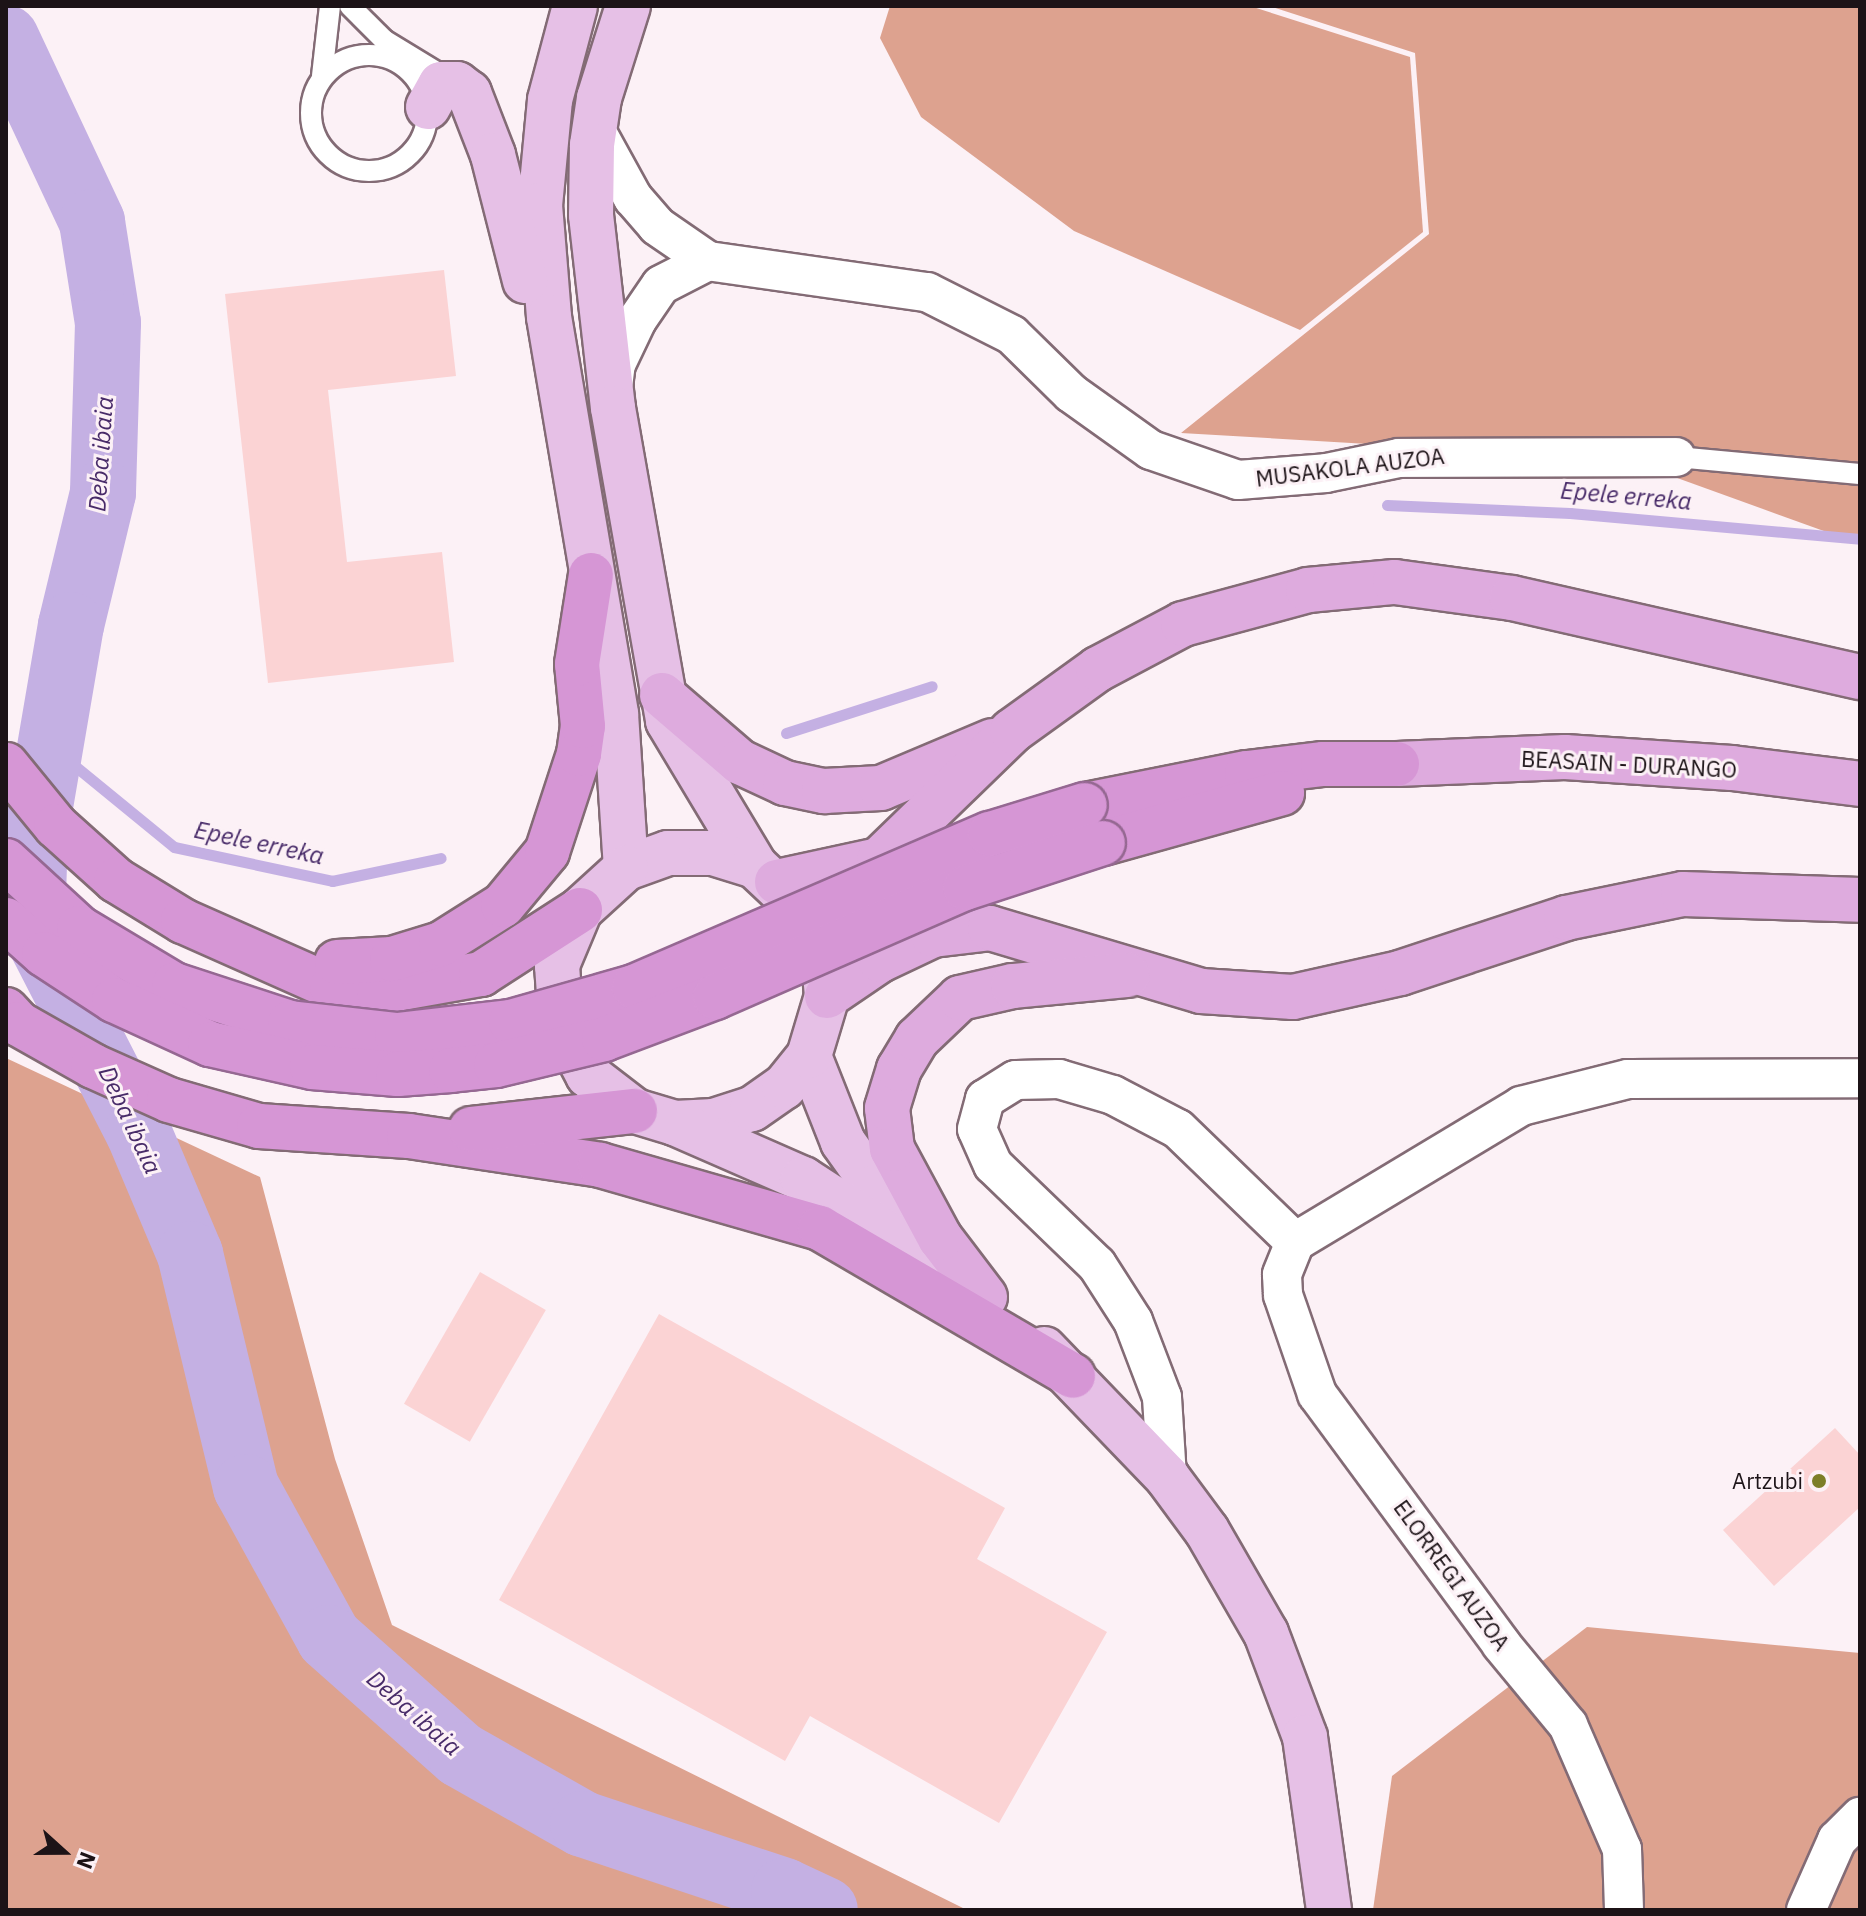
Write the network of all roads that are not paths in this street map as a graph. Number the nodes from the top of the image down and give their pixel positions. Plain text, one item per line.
1 (330, 6) edge
2 (350, 6) edge
3 (575, 6) edge
4 (628, 6) edge
5 (322, 76) junction
6 (442, 95) junction
7 (595, 129) junction
8 (708, 261) junction
9 (611, 398) junction
10 (1676, 457) joint
11 (574, 473) junction
12 (1860, 474) edge
13 (591, 575) junction
14 (1860, 677) edge
15 (662, 695) junction
16 (1012, 731) junction
17 (6, 765) edge
18 (1860, 784) edge
19 (1094, 824) junction
20 (6, 861) edge
21 (626, 868) junction
22 (766, 874) junction
23 (1860, 900) edge
24 (580, 910) junction
25 (6, 920) edge
26 (230, 942) junction
27 (1138, 975) junction
28 (827, 996) junction
29 (6, 1010) edge
30 (809, 1056) junction
31 (1860, 1078) edge
32 (655, 1117) junction
33 (409, 1136) junction
34 (1295, 1242) junction
35 (985, 1297) junction
36 (1073, 1376) junction
37 (1167, 1477) junction
38 (1860, 1817) edge
39 (1329, 1910) edge
40 (1624, 1910) edge
41 (1806, 1910) edge

1 - 5 lane
2 - 6 lane
3 - 11 main road
4 - 7 main road
5 - 6 lane
5 - 6 lane
6 - 11 main road
7 - 8 street
7 - 9 main road
8 - 9 street
8 - 10 street, MUSAKOLA AUZOA
9 - 15 main road
10 - 12 lane, MUSAKOLA AUZOA
11 - 13 main road
13 - 21 main road
13 - 26 highway
14 - 16 highway
15 - 16 highway
15 - 22 main road
16 - 22 highway
17 - 26 highway
18 - 19 highway, BEASAIN - DURANGO
19 - 20 highway, bridge
19 - 25 highway, bridge
21 - 22 main road
21 - 24 main road
22 - 28 main road
23 - 27 highway
24 - 26 highway
24 - 32 main road
27 - 28 highway
27 - 35 highway
28 - 30 main road
29 - 33 highway
30 - 32 main road
30 - 35 main road
31 - 34 street
32 - 33 highway
32 - 35 main road
33 - 36 highway
34 - 37 street
34 - 40 street, ELORREGI AUZOA
35 - 36 main road
36 - 37 main road
37 - 39 main road
38 - 41 street

